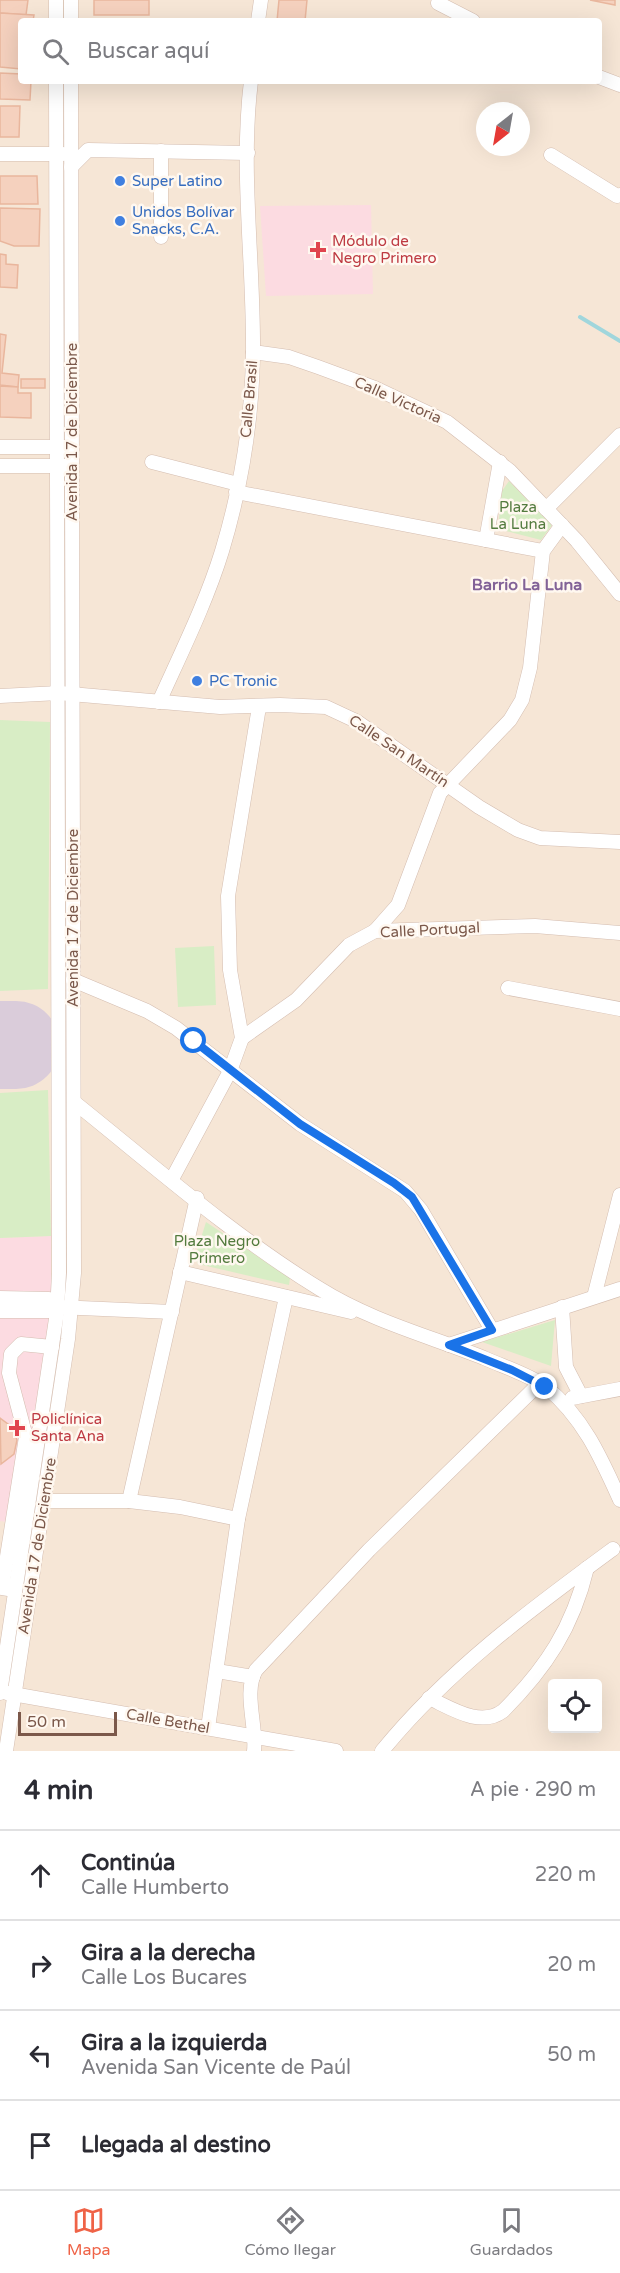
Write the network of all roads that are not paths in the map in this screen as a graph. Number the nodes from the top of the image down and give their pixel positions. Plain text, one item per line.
1 (56, 0) edge
2 (71, 0) edge
3 (261, 0) edge
4 (439, 0) edge
5 (56, 18) edge
6 (71, 18) edge
7 (258, 18) edge
8 (466, 18) edge
9 (602, 78) edge
10 (56, 84) edge
11 (71, 84) edge
12 (251, 84) edge
13 (620, 85) edge
14 (161, 151) junction
15 (248, 153) junction
16 (0, 154) edge
17 (57, 154) junction
18 (551, 154) dead end
19 (71, 160) junction
20 (620, 195) edge
21 (161, 237) dead end
22 (253, 352) junction
23 (620, 435) edge
24 (0, 447) edge
25 (58, 447) junction
26 (72, 447) junction
27 (152, 462) dead end
28 (500, 462) junction
29 (0, 466) edge
30 (58, 466) junction
31 (73, 466) junction
32 (237, 488) junction
33 (546, 509) junction
34 (562, 525) junction
35 (486, 540) junction
36 (543, 551) junction
37 (620, 594) edge
38 (59, 693) junction
39 (73, 694) junction
40 (0, 696) edge
41 (159, 702) junction
42 (259, 707) junction
43 (447, 784) junction
44 (620, 842) edge
45 (375, 931) junction
46 (620, 933) edge
47 (74, 980) junction
48 (508, 988) dead end
49 (620, 1008) edge
50 (242, 1038) junction
51 (230, 1071) junction
52 (74, 1102) junction
53 (172, 1179) junction
54 (620, 1195) edge
55 (196, 1198) junction
56 (180, 1272) junction
57 (620, 1289) edge
58 (286, 1297) junction
59 (594, 1297) junction
60 (0, 1298) edge
61 (57, 1307) junction
62 (562, 1307) junction
63 (72, 1308) junction
64 (0, 1311) edge
65 (172, 1312) junction
66 (376, 1318) junction
67 (492, 1330) junction
68 (449, 1345) junction
69 (52, 1347) junction
70 (6, 1354) edge
71 (540, 1383) junction
72 (620, 1389) edge
73 (581, 1396) junction
74 (560, 1400) junction
75 (620, 1500) edge
76 (44, 1501) junction
77 (129, 1501) junction
78 (238, 1520) junction
79 (613, 1549) dead end
80 (587, 1568) junction
81 (15, 1590) junction
82 (217, 1671) junction
83 (253, 1677) junction
84 (0, 1692) edge
85 (15, 1694) junction
86 (429, 1698) junction
87 (208, 1728) junction
88 (255, 1744) edge
89 (6, 1751) edge
90 (336, 1751) edge
91 (382, 1751) edge

1 - 5 street
2 - 6 street
3 - 7 street
4 - 8 street
9 - 13 street
10 - 17 street, Avenida 17 de Diciembre
11 - 19 street, Avenida 17 de Diciembre
12 - 15 street, Calle Brasil
14 - 15 street
14 - 19 street
14 - 21 street
15 - 22 street, Calle Brasil
16 - 17 street
17 - 19 street
17 - 25 street, Avenida 17 de Diciembre
18 - 20 street
19 - 26 street, Avenida 17 de Diciembre
22 - 28 street, Calle Victoria
22 - 32 street, Calle Brasil
23 - 33 street
24 - 25 street
25 - 26 street
25 - 30 street, Avenida 17 de Diciembre
26 - 31 street, Avenida 17 de Diciembre
27 - 32 street
28 - 33 street, Calle Victoria
28 - 35 street
29 - 30 street
30 - 31 street
30 - 38 street, Avenida 17 de Diciembre
31 - 39 street, Avenida 17 de Diciembre
32 - 35 street
32 - 41 street, Calle Brasil
33 - 34 street, Calle Victoria
34 - 36 street
34 - 37 street, Calle Victoria
35 - 36 street
36 - 43 street
38 - 39 street, Calle San Martín
38 - 40 street, Calle San Martín
38 - 61 street, Avenida 17 de Diciembre
39 - 41 street, Calle San Martín
39 - 47 street, Avenida 17 de Diciembre
41 - 42 street, Calle San Martín
42 - 43 street, Calle San Martín
42 - 50 street
43 - 44 street, Calle San Martín
43 - 45 street
45 - 46 street, Calle Portugal
45 - 50 street, Calle Portugal
47 - 51 street
47 - 52 street, Avenida 17 de Diciembre
48 - 49 street
50 - 51 street
51 - 53 street
51 - 67 street
52 - 53 street
52 - 63 street, Avenida 17 de Diciembre
53 - 55 street
54 - 59 street
55 - 56 street
55 - 66 street
56 - 58 street
56 - 65 street
57 - 59 street
58 - 66 street
58 - 78 street
59 - 62 street
60 - 61 street
61 - 63 street
61 - 64 street
61 - 69 street, Avenida 17 de Diciembre
62 - 67 street
62 - 73 street
63 - 65 street
63 - 76 street, Avenida 17 de Diciembre
65 - 77 street
66 - 68 street
67 - 68 street
68 - 71 street
69 - 70 street
69 - 81 street, Avenida 17 de Diciembre
70 - 81 street
71 - 74 street
71 - 83 street
72 - 73 street
73 - 74 street
74 - 75 street
76 - 77 street
76 - 85 street, Avenida 17 de Diciembre
77 - 78 street
78 - 82 street
79 - 80 street
80 - 86 street
80 - 86 street
81 - 84 street, Avenida 17 de Diciembre
82 - 83 street
82 - 87 street
83 - 88 street
84 - 85 street, Calle Bethel
85 - 87 street, Calle Bethel
85 - 89 street, Avenida 17 de Diciembre
86 - 91 street
87 - 88 street, Calle Bethel
88 - 90 street, Calle Bethel

